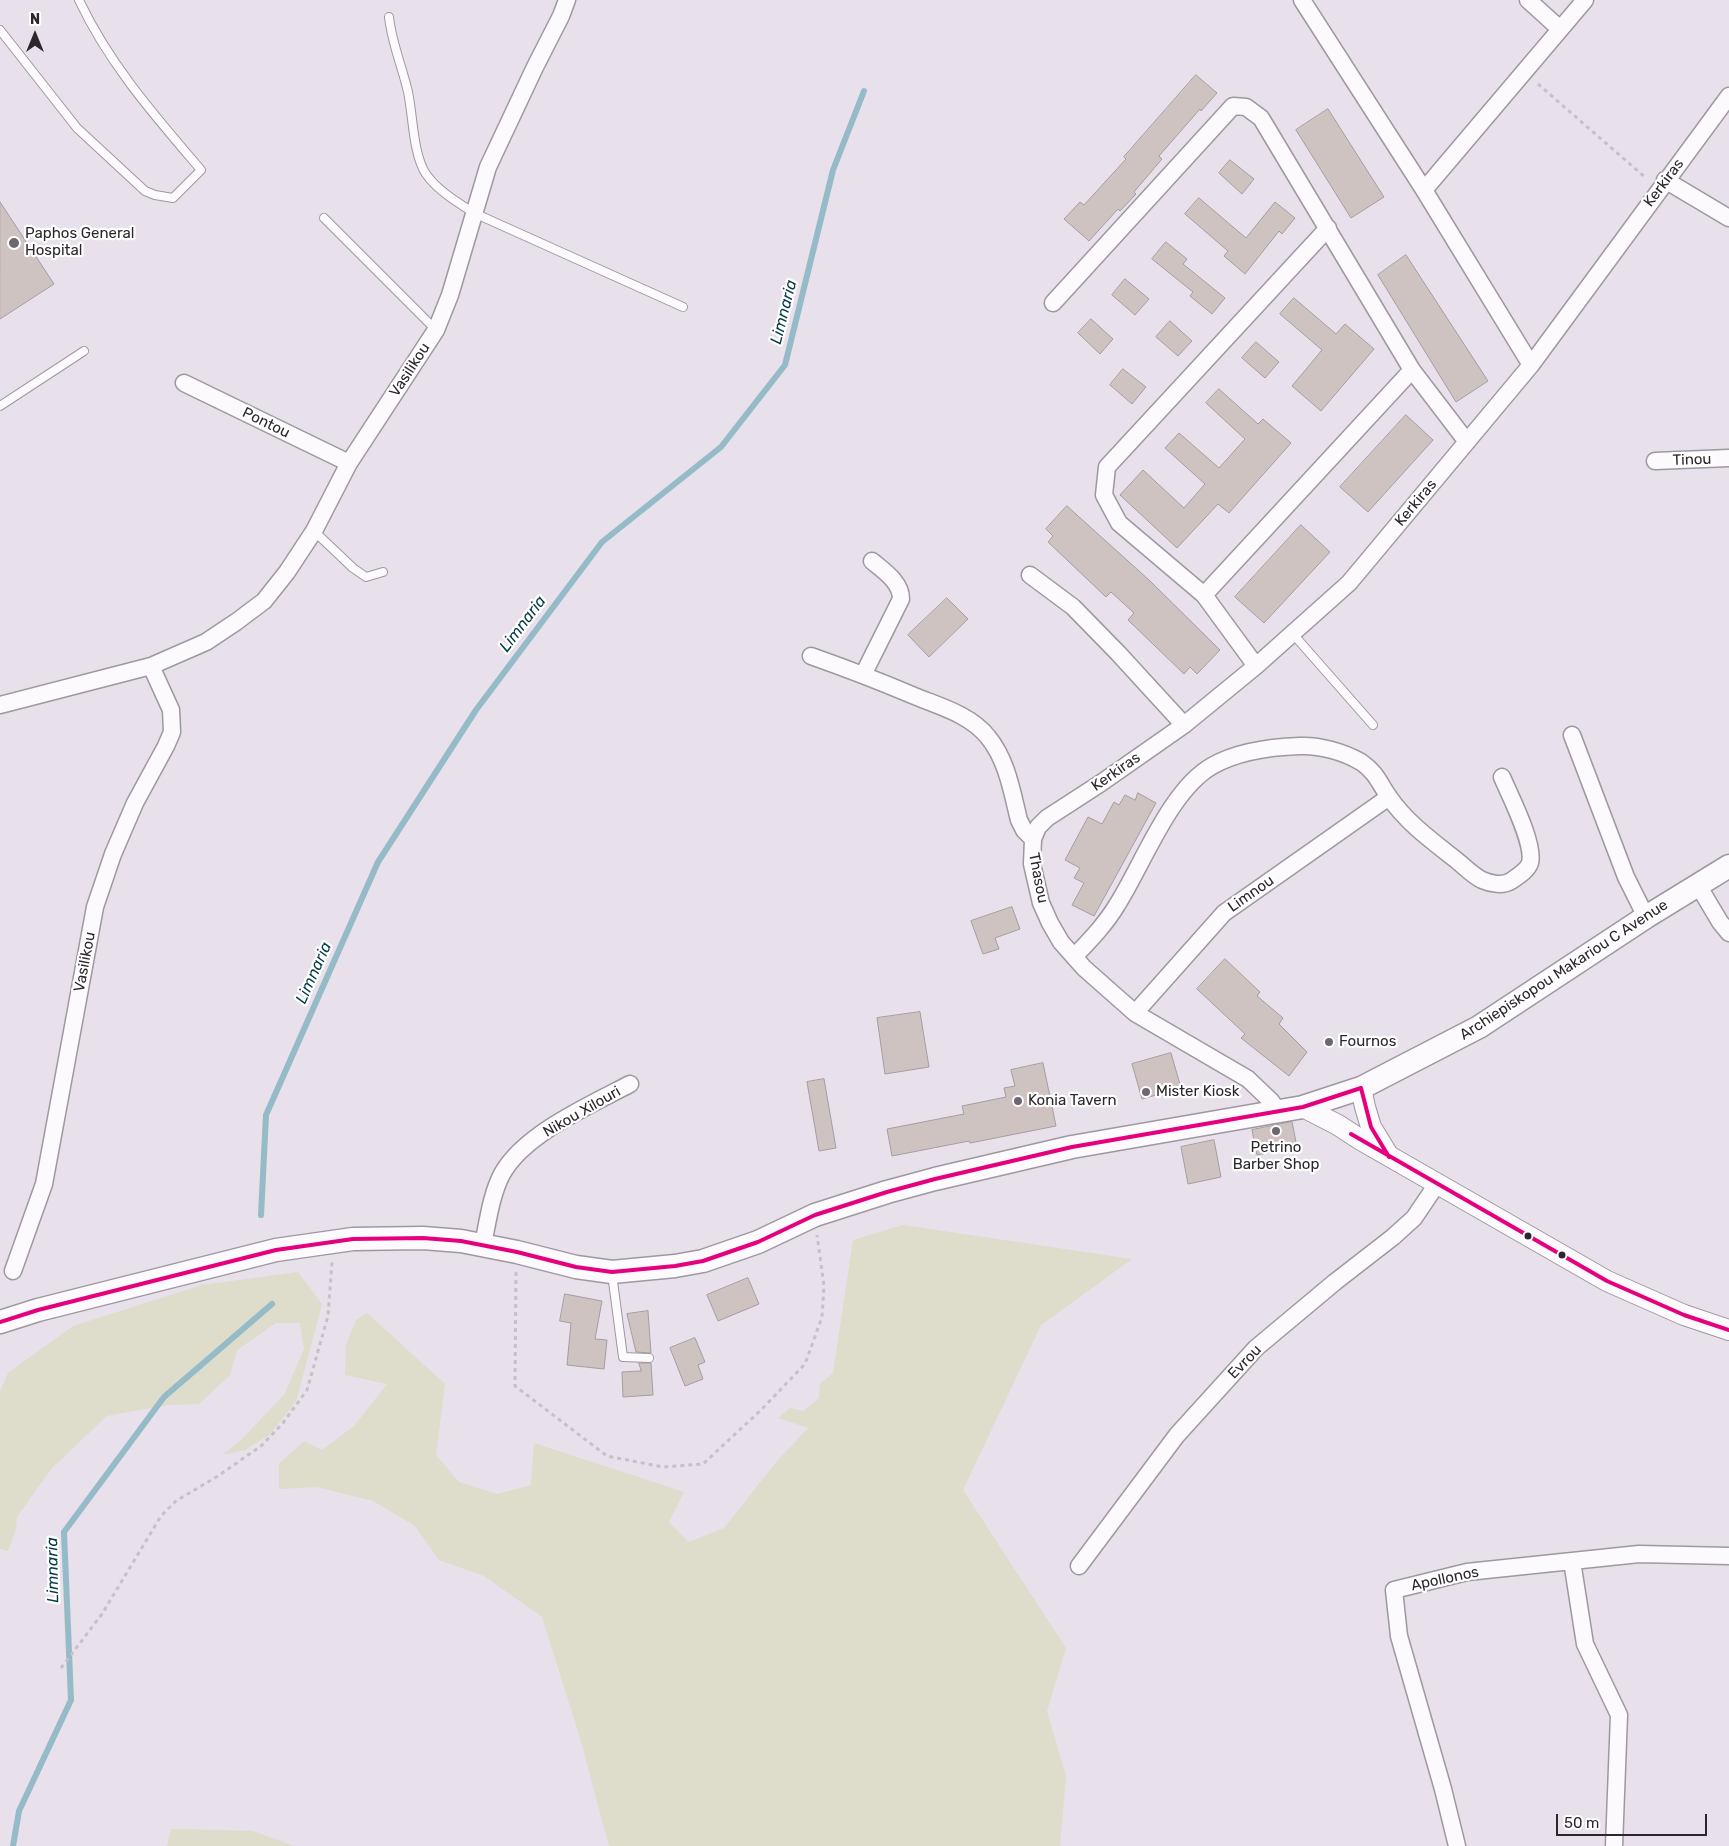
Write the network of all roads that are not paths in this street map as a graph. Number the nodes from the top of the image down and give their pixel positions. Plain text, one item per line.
1 (79, 0) edge
2 (567, 0) edge
3 (1302, 0) edge
4 (1528, 0) edge
5 (1585, 0) edge
6 (389, 17) dead end
7 (1560, 29) junction
8 (0, 30) edge
9 (1729, 96) edge
10 (1662, 185) junction
11 (1424, 190) junction
12 (474, 213) junction
13 (324, 218) dead end
14 (1729, 218) edge
15 (1328, 228) junction
16 (1053, 303) dead end
17 (683, 307) dead end
18 (436, 330) junction
19 (84, 351) dead end
20 (1530, 365) junction
21 (1412, 370) junction
22 (184, 383) dead end
23 (0, 406) edge
24 (1467, 442) junction
25 (1729, 458) edge
26 (1655, 461) dead end
27 (349, 463) junction
28 (314, 531) junction
29 (872, 561) dead end
30 (383, 572) dead end
31 (1030, 576) dead end
32 (1204, 595) junction
33 (1292, 634) junction
34 (812, 656) dead end
35 (151, 666) junction
36 (1256, 666) junction
37 (863, 674) junction
38 (0, 705) edge
39 (1184, 725) junction
40 (1373, 725) dead end
41 (1572, 735) dead end
42 (1502, 777) dead end
43 (1389, 798) junction
44 (1033, 840) junction
45 (1729, 866) edge
46 (1698, 886) junction
47 (1646, 917) junction
48 (1729, 933) edge
49 (1074, 957) junction
50 (1135, 1014) junction
51 (630, 1084) dead end
52 (1361, 1088) junction
53 (1303, 1107) junction
54 (1279, 1112) junction
55 (1389, 1156) junction
56 (1437, 1184) junction
57 (482, 1244) junction
58 (13, 1271) dead end
59 (612, 1272) junction
60 (0, 1322) edge
61 (1729, 1330) edge
62 (649, 1358) dead end
63 (1729, 1556) edge
64 (1572, 1561) junction
65 (1079, 1566) dead end
66 (1457, 1846) edge
67 (1614, 1846) edge

1 - 8 lane
2 - 12 street, Vasilikou
3 - 11 street
4 - 7 street
5 - 7 street
6 - 12 lane
7 - 11 street
9 - 10 street, Kerkiras
10 - 14 street
10 - 20 street, Kerkiras
11 - 20 street
12 - 17 lane
12 - 18 street, Vasilikou
13 - 18 lane
15 - 16 street
15 - 21 street
15 - 32 street
18 - 27 street, Vasilikou
19 - 23 lane
20 - 24 street, Kerkiras
21 - 24 street
21 - 32 street
22 - 27 street, Pontou
24 - 33 street, Kerkiras
25 - 26 street, Tinou
27 - 28 street, Vasilikou
28 - 30 lane
28 - 35 street, Vasilikou
29 - 37 street
31 - 39 street
32 - 36 street
33 - 36 street, Kerkiras
33 - 40 lane
34 - 37 street, Thasou
35 - 38 street, Vasilikou
35 - 58 street, Vasilikou
36 - 39 street, Kerkiras
37 - 44 street, Thasou
39 - 44 street, Kerkiras
41 - 47 street
42 - 43 street
43 - 49 street
43 - 50 street, Limnou
44 - 49 street, Thasou
45 - 46 main road, Archiepiskopou Makariou C Avenue
46 - 47 main road, Archiepiskopou Makariou C Avenue
46 - 48 street
47 - 52 main road, Archiepiskopou Makariou C Avenue
49 - 50 street, Thasou
50 - 54 street, Thasou
51 - 57 street, Nikou Xilouri
52 - 53 main road, Archiepiskopou Makariou C Avenue
52 - 55 street
53 - 54 main road, Archiepiskopou Makariou C Avenue
53 - 55 street
54 - 59 main road, Archiepiskopou Makariou C Avenue
55 - 56 street
56 - 61 street
56 - 65 street, Evrou
57 - 59 main road, Archiepiskopou Makariou C Avenue
57 - 60 main road, Archiepiskopou Makariou C Avenue
59 - 62 lane
63 - 64 street, Apollonos
64 - 66 street, Apollonos
64 - 67 street

